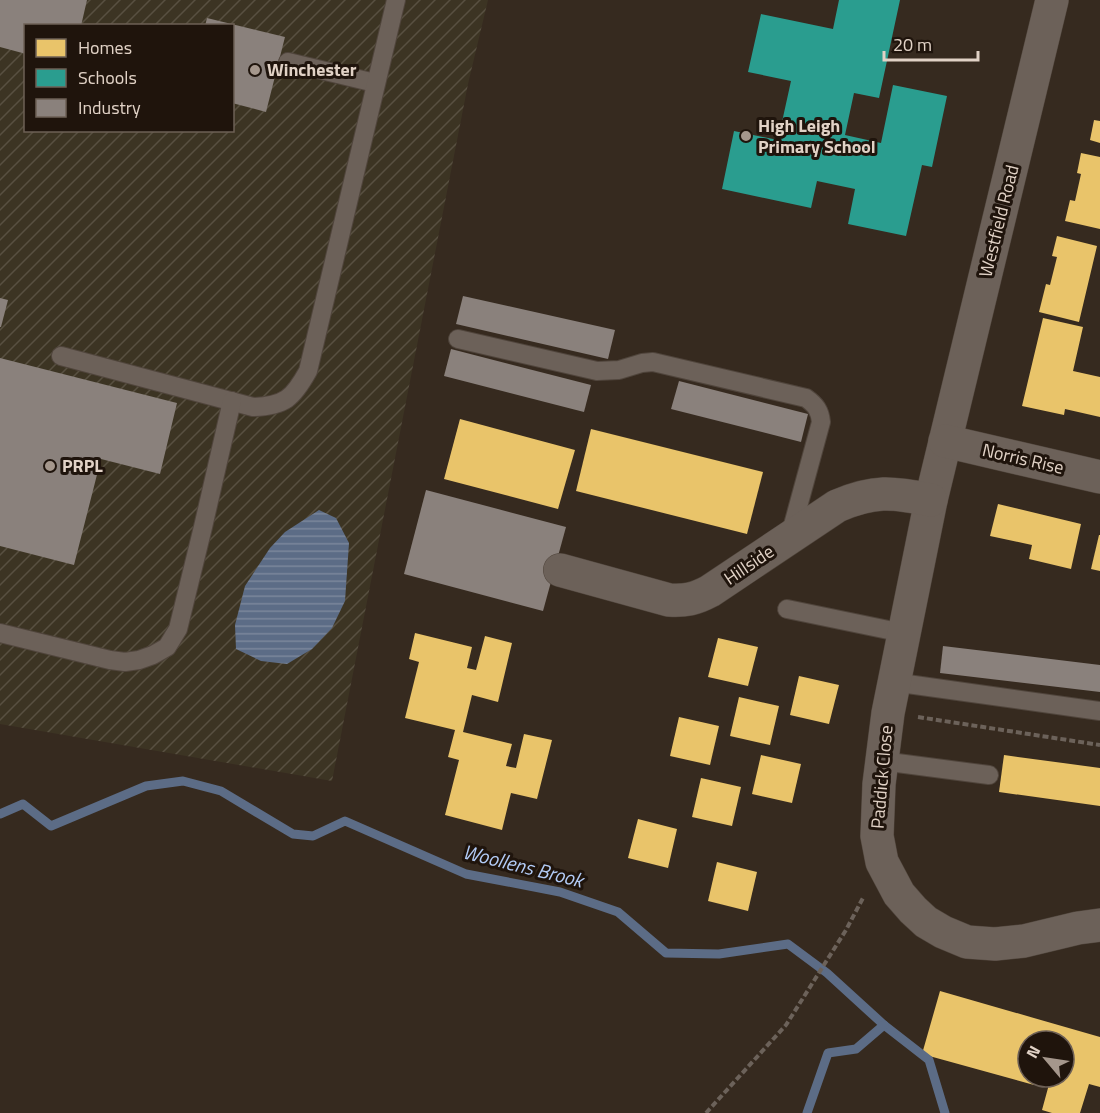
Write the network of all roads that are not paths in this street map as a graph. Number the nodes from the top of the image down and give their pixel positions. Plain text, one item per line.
1 (396, 0) edge
2 (1052, 0) edge
3 (288, 62) dead end
4 (375, 83) junction
5 (458, 339) dead end
6 (61, 356) dead end
7 (232, 401) junction
8 (945, 441) junction
9 (1100, 477) edge
10 (931, 500) junction
11 (789, 538) junction
12 (560, 570) dead end
13 (787, 609) dead end
14 (0, 633) edge
15 (903, 633) junction
16 (891, 697) junction
17 (1100, 711) edge
18 (882, 761) junction
19 (989, 775) dead end
20 (1100, 925) edge

1 - 4 lane
2 - 8 street, Westfield Road
3 - 4 lane
4 - 7 lane
5 - 11 lane
6 - 7 lane
7 - 14 lane
8 - 9 street, Norris Rise
8 - 10 street, Paddick Close
10 - 11 street, Hillside
10 - 15 street, Paddick Close
11 - 12 street, Hillside
13 - 15 lane
15 - 16 street, Paddick Close
16 - 17 lane
16 - 18 street, Paddick Close
18 - 19 lane
18 - 20 street, Paddick Close

